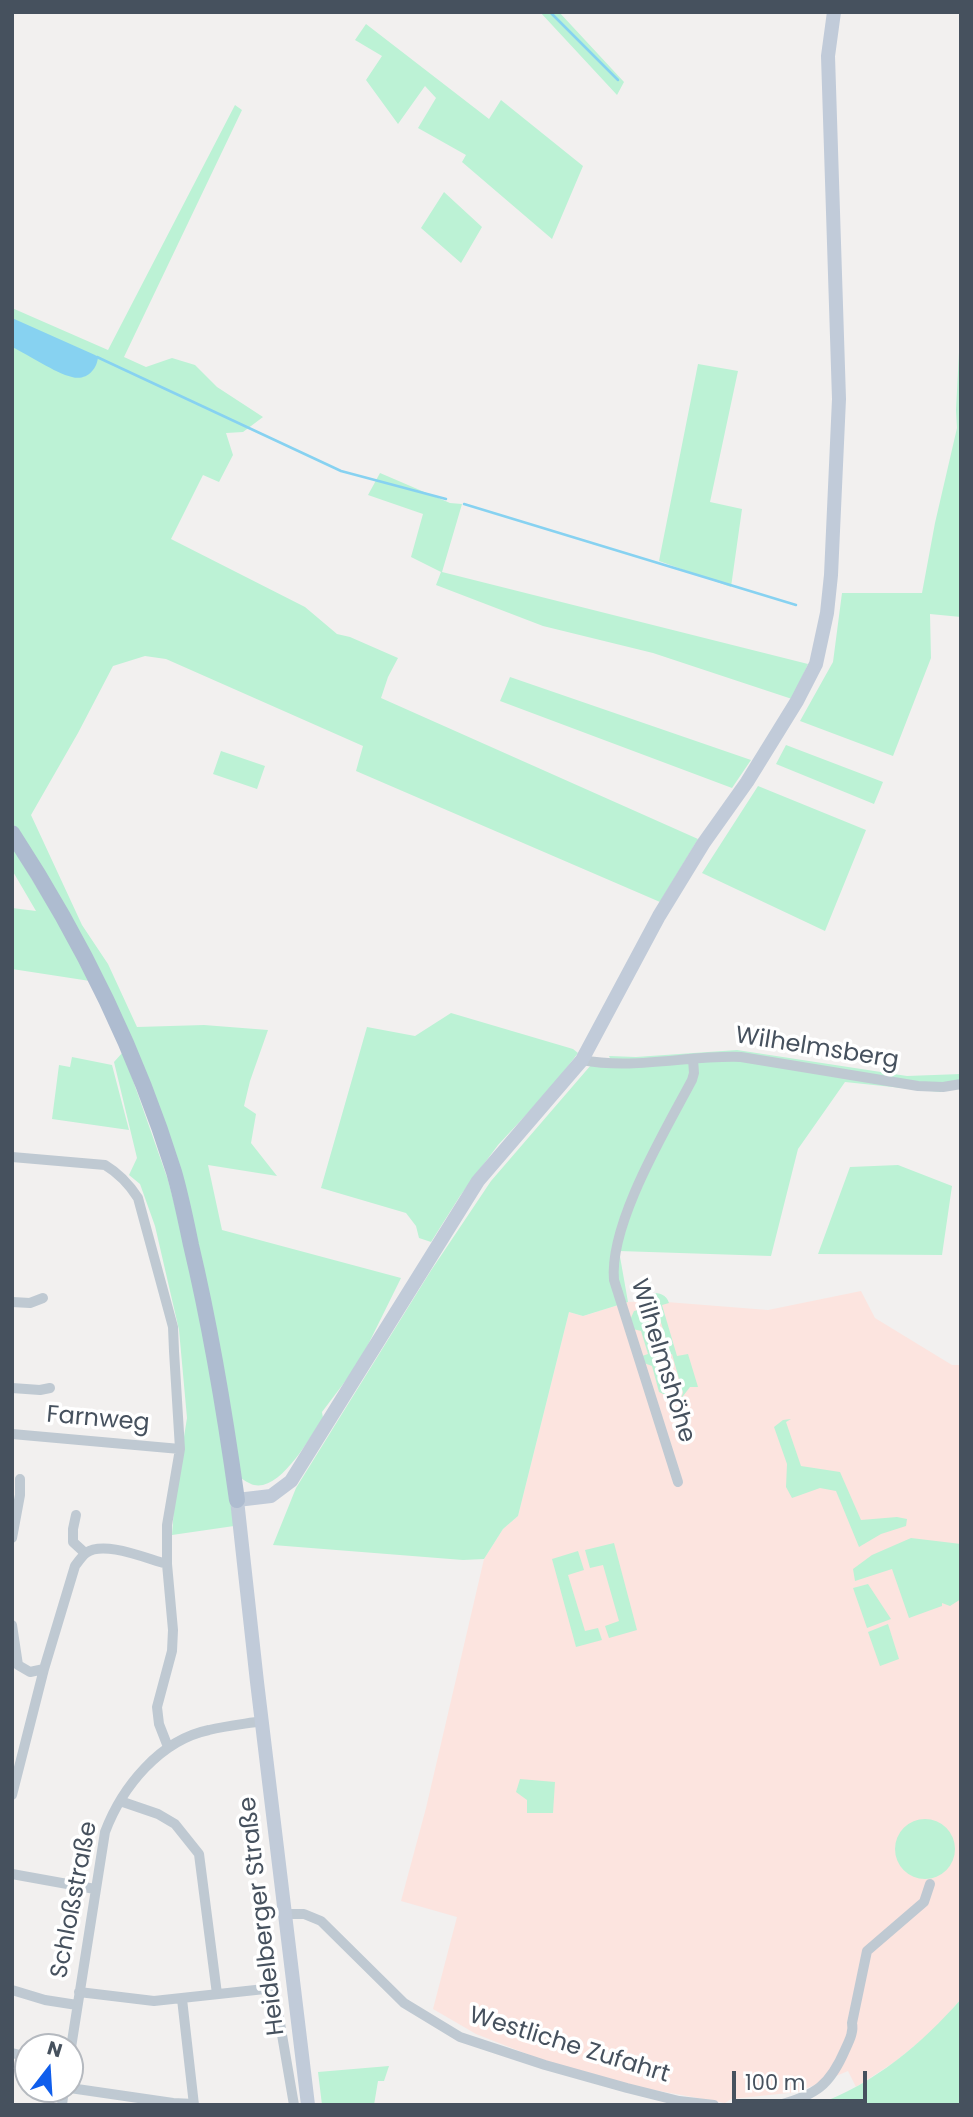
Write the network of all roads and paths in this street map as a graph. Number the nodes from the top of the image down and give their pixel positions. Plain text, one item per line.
1 (834, 12) edge
2 (12, 833) edge
3 (693, 1059) junction
4 (582, 1060) junction
5 (961, 1084) edge
6 (12, 1157) edge
7 (44, 1298) dead end
8 (12, 1302) edge
9 (12, 1388) edge
10 (50, 1388) dead end
11 (12, 1434) edge
12 (180, 1448) junction
13 (20, 1479) dead end
14 (678, 1482) dead end
15 (237, 1500) junction
16 (76, 1515) dead end
17 (12, 1538) edge
18 (85, 1553) junction
19 (167, 1564) junction
20 (12, 1625) edge
21 (44, 1669) junction
22 (262, 1721) junction
23 (168, 1747) junction
24 (12, 1795) edge
25 (120, 1801) junction
26 (12, 1874) edge
27 (930, 1884) dead end
28 (95, 1889) junction
29 (286, 1914) junction
30 (12, 1990) edge
31 (79, 1992) junction
32 (217, 1994) junction
33 (182, 1999) junction
34 (77, 2005) junction
35 (73, 2033) edge
36 (84, 2090) edge
37 (194, 2104) edge
38 (293, 2105) edge
39 (308, 2105) edge
40 (714, 2105) edge
41 (779, 2105) edge

1 - 4 main road
2 - 15 main road
3 - 4 street, Wilhelmsberg
3 - 5 street, Wilhelmsberg
3 - 14 street, Wilhelmshöhe
4 - 15 main road
6 - 12 street
7 - 8 street
9 - 10 street
11 - 12 street, Farnweg
12 - 19 street
13 - 17 street
15 - 22 main road, Heidelberger Straße
16 - 18 street
18 - 19 street
18 - 21 street
19 - 23 street
20 - 21 street
21 - 24 street
22 - 23 street, Schloßstraße
22 - 29 main road, Heidelberger Straße
23 - 25 street, Schloßstraße
25 - 28 street, Schloßstraße
25 - 32 street
26 - 28 street
27 - 41 street
28 - 31 street, Schloßstraße
29 - 39 main road, Heidelberger Straße
29 - 40 street, Westliche Zufahrt
30 - 34 street
31 - 33 street
31 - 34 street, Schloßstraße
32 - 33 street
32 - 38 street, Heidelberger Straße
33 - 37 street
34 - 35 street, Schloßstraße
36 - 37 street

